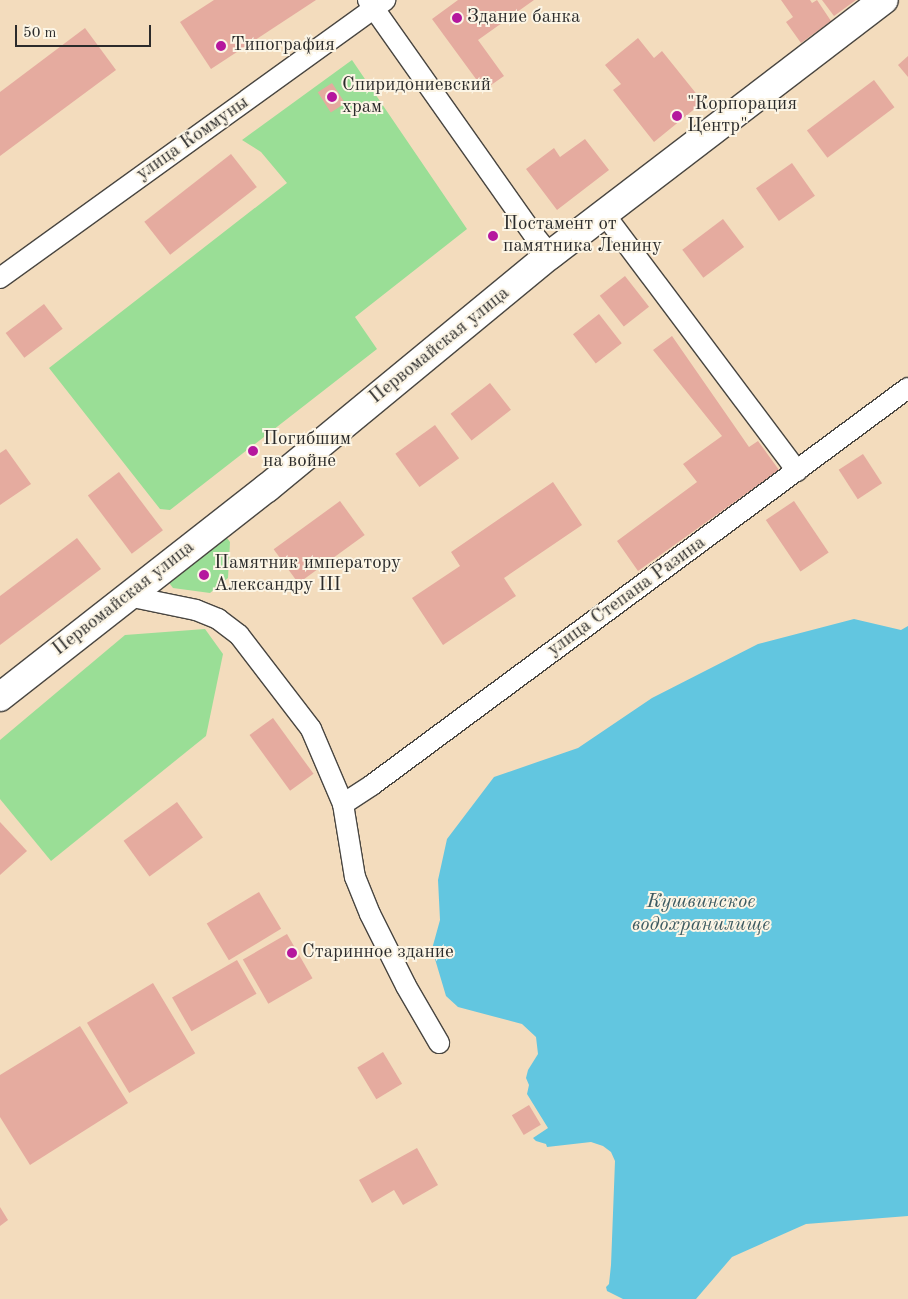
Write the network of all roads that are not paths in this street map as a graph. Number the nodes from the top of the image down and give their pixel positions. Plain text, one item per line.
1 (884, 0) edge
2 (376, 3) edge
3 (605, 215) junction
4 (550, 256) junction
5 (0, 278) edge
6 (908, 388) edge
7 (798, 471) junction
8 (128, 596) junction
9 (0, 697) edge
10 (343, 804) junction
11 (439, 1043) dead end

1 - 3 main road, Первомайская улица
2 - 4 street
2 - 5 street, улица Коммуны
3 - 4 main road, Первомайская улица
3 - 7 street
4 - 8 main road, Первомайская улица
6 - 7 street, улица Степана Разина
7 - 10 street, улица Степана Разина
8 - 9 main road, Первомайская улица
8 - 10 street
10 - 11 street

